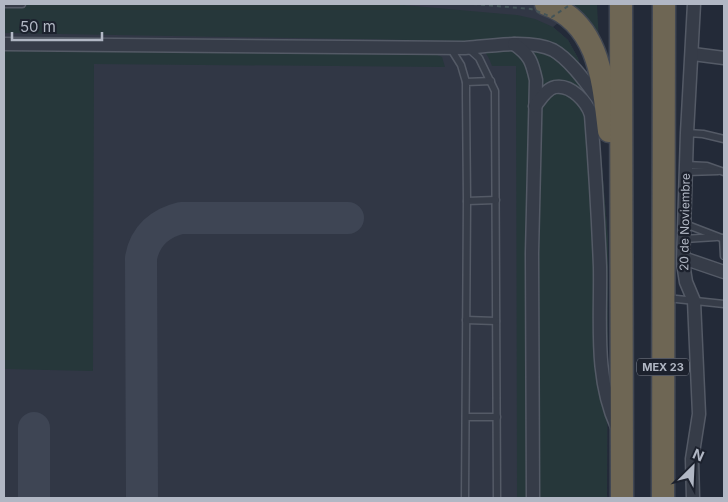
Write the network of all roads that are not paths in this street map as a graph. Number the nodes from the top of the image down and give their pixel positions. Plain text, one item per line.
1 (4, 4) edge
2 (22, 4) edge
3 (546, 4) edge
4 (621, 4) edge
5 (664, 4) edge
6 (694, 4) edge
7 (4, 44) edge
8 (514, 44) junction
9 (451, 48) junction
10 (465, 48) junction
11 (693, 54) junction
12 (724, 58) edge
13 (490, 81) junction
14 (466, 82) junction
15 (535, 106) junction
16 (607, 110) junction
17 (687, 133) junction
18 (724, 139) edge
19 (686, 169) junction
20 (722, 171) edge
21 (496, 200) junction
22 (467, 201) junction
23 (685, 224) junction
24 (621, 238) junction
25 (721, 238) edge
26 (684, 239) junction
27 (724, 256) edge
28 (684, 258) junction
29 (724, 272) edge
30 (663, 297) junction
31 (694, 301) junction
32 (724, 304) edge
33 (466, 320) junction
34 (496, 321) junction
35 (497, 417) junction
36 (466, 418) junction
37 (622, 438) junction
38 (465, 498) edge
39 (497, 498) edge
40 (533, 498) edge
41 (622, 498) edge
42 (663, 498) edge
43 (693, 498) edge

1 - 2 lane
3 - 16 highway
4 - 24 highway, MEX 23
5 - 30 highway, MEX 23
6 - 11 street, 20 de Noviembre
7 - 9 street
8 - 10 street
8 - 15 street
8 - 16 street
9 - 10 street
9 - 14 lane
10 - 13 lane
11 - 12 street
11 - 17 street, 20 de Noviembre
13 - 14 lane
13 - 21 lane
14 - 22 lane
15 - 37 street
15 - 40 street
16 - 24 highway
17 - 18 lane
17 - 19 street, 20 de Noviembre
19 - 20 lane
19 - 23 street, 20 de Noviembre
21 - 22 lane
21 - 34 lane
22 - 33 lane
23 - 25 lane
23 - 26 street, 20 de Noviembre
24 - 37 highway, MEX 23
25 - 26 lane
25 - 27 lane
26 - 28 street, 20 de Noviembre
28 - 29 street
28 - 31 street, 20 de Noviembre
30 - 31 lane
30 - 42 highway, MEX 23
31 - 32 lane
31 - 43 street, 20 de Noviembre
33 - 34 lane
33 - 36 lane
34 - 35 lane
35 - 36 lane
35 - 39 lane
36 - 38 lane
37 - 41 highway, MEX 23

